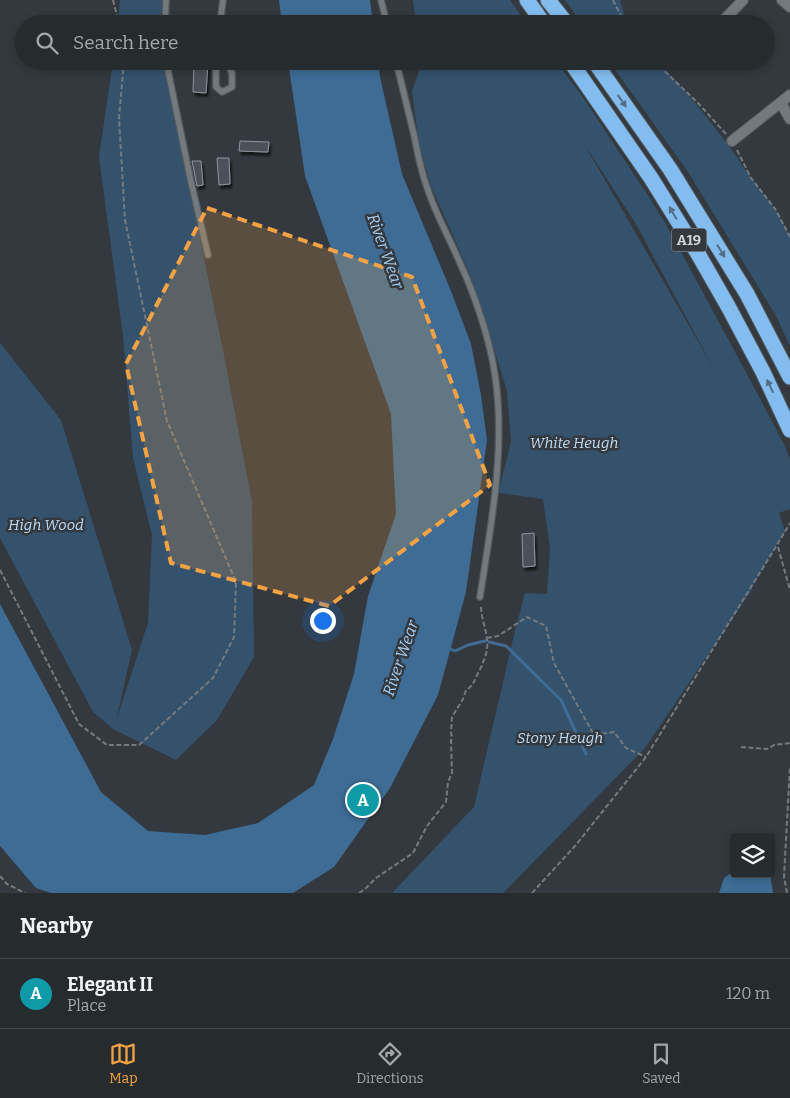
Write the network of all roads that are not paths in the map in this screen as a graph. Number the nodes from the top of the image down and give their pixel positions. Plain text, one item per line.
1 (166, 0) edge
2 (222, 0) edge
3 (381, 0) edge
4 (527, 0) edge
5 (548, 0) edge
6 (743, 0) edge
7 (782, 0) edge
8 (790, 6) edge
9 (165, 15) edge
10 (221, 15) edge
11 (385, 15) edge
12 (538, 15) edge
13 (560, 15) edge
14 (729, 15) edge
15 (168, 70) edge
16 (216, 70) edge
17 (230, 70) edge
18 (398, 70) edge
19 (576, 70) edge
20 (600, 70) edge
21 (790, 95) edge
22 (781, 103) junction
23 (790, 119) edge
24 (732, 141) road end
25 (208, 254) dead end
26 (790, 377) edge
27 (790, 430) edge
28 (480, 597) road end

1 - 9 lane
2 - 10 lane
3 - 11 lane
4 - 12 highway
5 - 13 highway
6 - 14 street
7 - 8 street
15 - 25 lane
16 - 17 lane
18 - 28 lane
27 -> 19 highway, A19
20 -> 26 highway, A19
21 - 22 street
22 - 23 street
22 - 24 street

